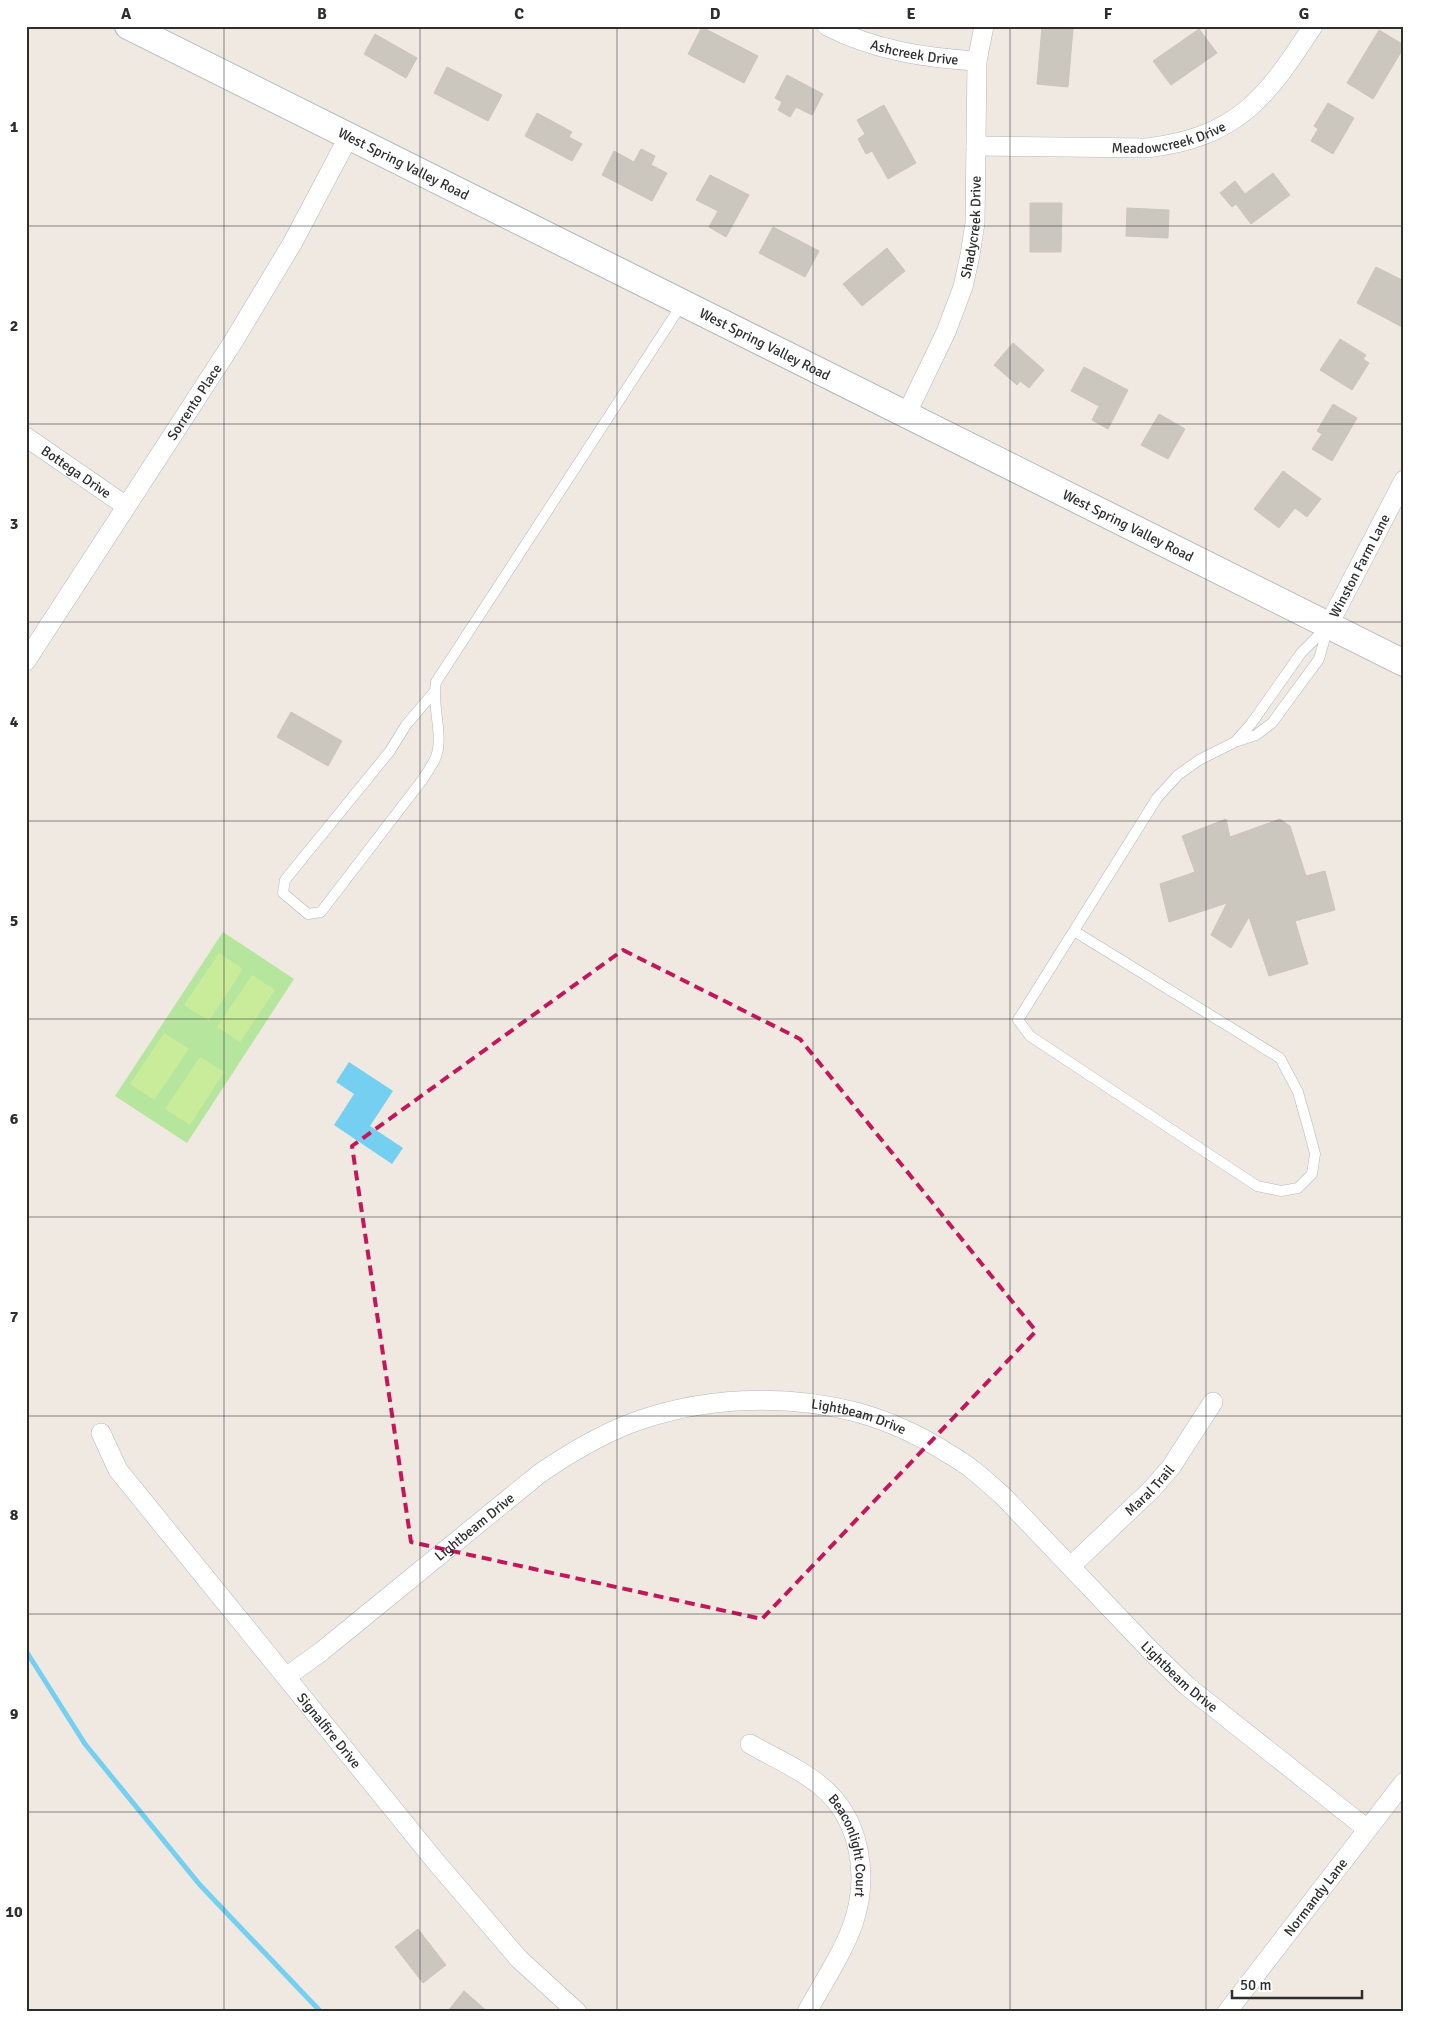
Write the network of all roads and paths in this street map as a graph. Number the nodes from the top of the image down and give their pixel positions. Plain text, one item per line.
1 (128, 26) edge
2 (827, 26) edge
3 (984, 26) edge
4 (1313, 26) edge
5 (977, 61) junction
6 (349, 136) junction
7 (976, 146) junction
8 (682, 303) junction
9 (906, 415) junction
10 (26, 437) edge
11 (1401, 491) edge
12 (126, 506) junction
13 (1328, 626) junction
14 (26, 661) edge
15 (1404, 663) edge
16 (434, 692) junction
17 (1235, 742) junction
18 (1074, 931) junction
19 (1213, 1402) dead end
20 (101, 1433) dead end
21 (1072, 1566) junction
22 (286, 1677) junction
23 (750, 1744) dead end
24 (1404, 1782) edge
25 (1367, 1829) junction
26 (577, 2012) edge
27 (807, 2012) edge
28 (1227, 2012) edge

1 - 6 street, West Spring Valley Road
2 - 5 street, Ashcreek Drive
3 - 5 street, Shadycreek Drive
4 - 7 street, Meadowcreek Drive
5 - 7 street, Shadycreek Drive
6 - 8 street, West Spring Valley Road
6 - 12 street, Sorrento Place
7 - 9 street, Shadycreek Drive
8 - 9 street, West Spring Valley Road
8 - 16 lane
9 - 13 street, West Spring Valley Road
10 - 12 street, Bottega Drive
11 - 13 street, Winston Farm Lane
12 - 14 street, Sorrento Place
13 - 15 street, West Spring Valley Road
13 - 17 lane
13 - 17 lane
16 - 16 lane
17 - 18 lane
18 - 18 lane
19 - 21 street, Maral Trail
20 - 22 street, Signalfire Drive
21 - 22 street, Lightbeam Drive
21 - 25 street, Lightbeam Drive
22 - 26 street, Signalfire Drive
23 - 27 street, Beaconlight Court
24 - 25 street, Normandy Lane
25 - 28 street, Normandy Lane

